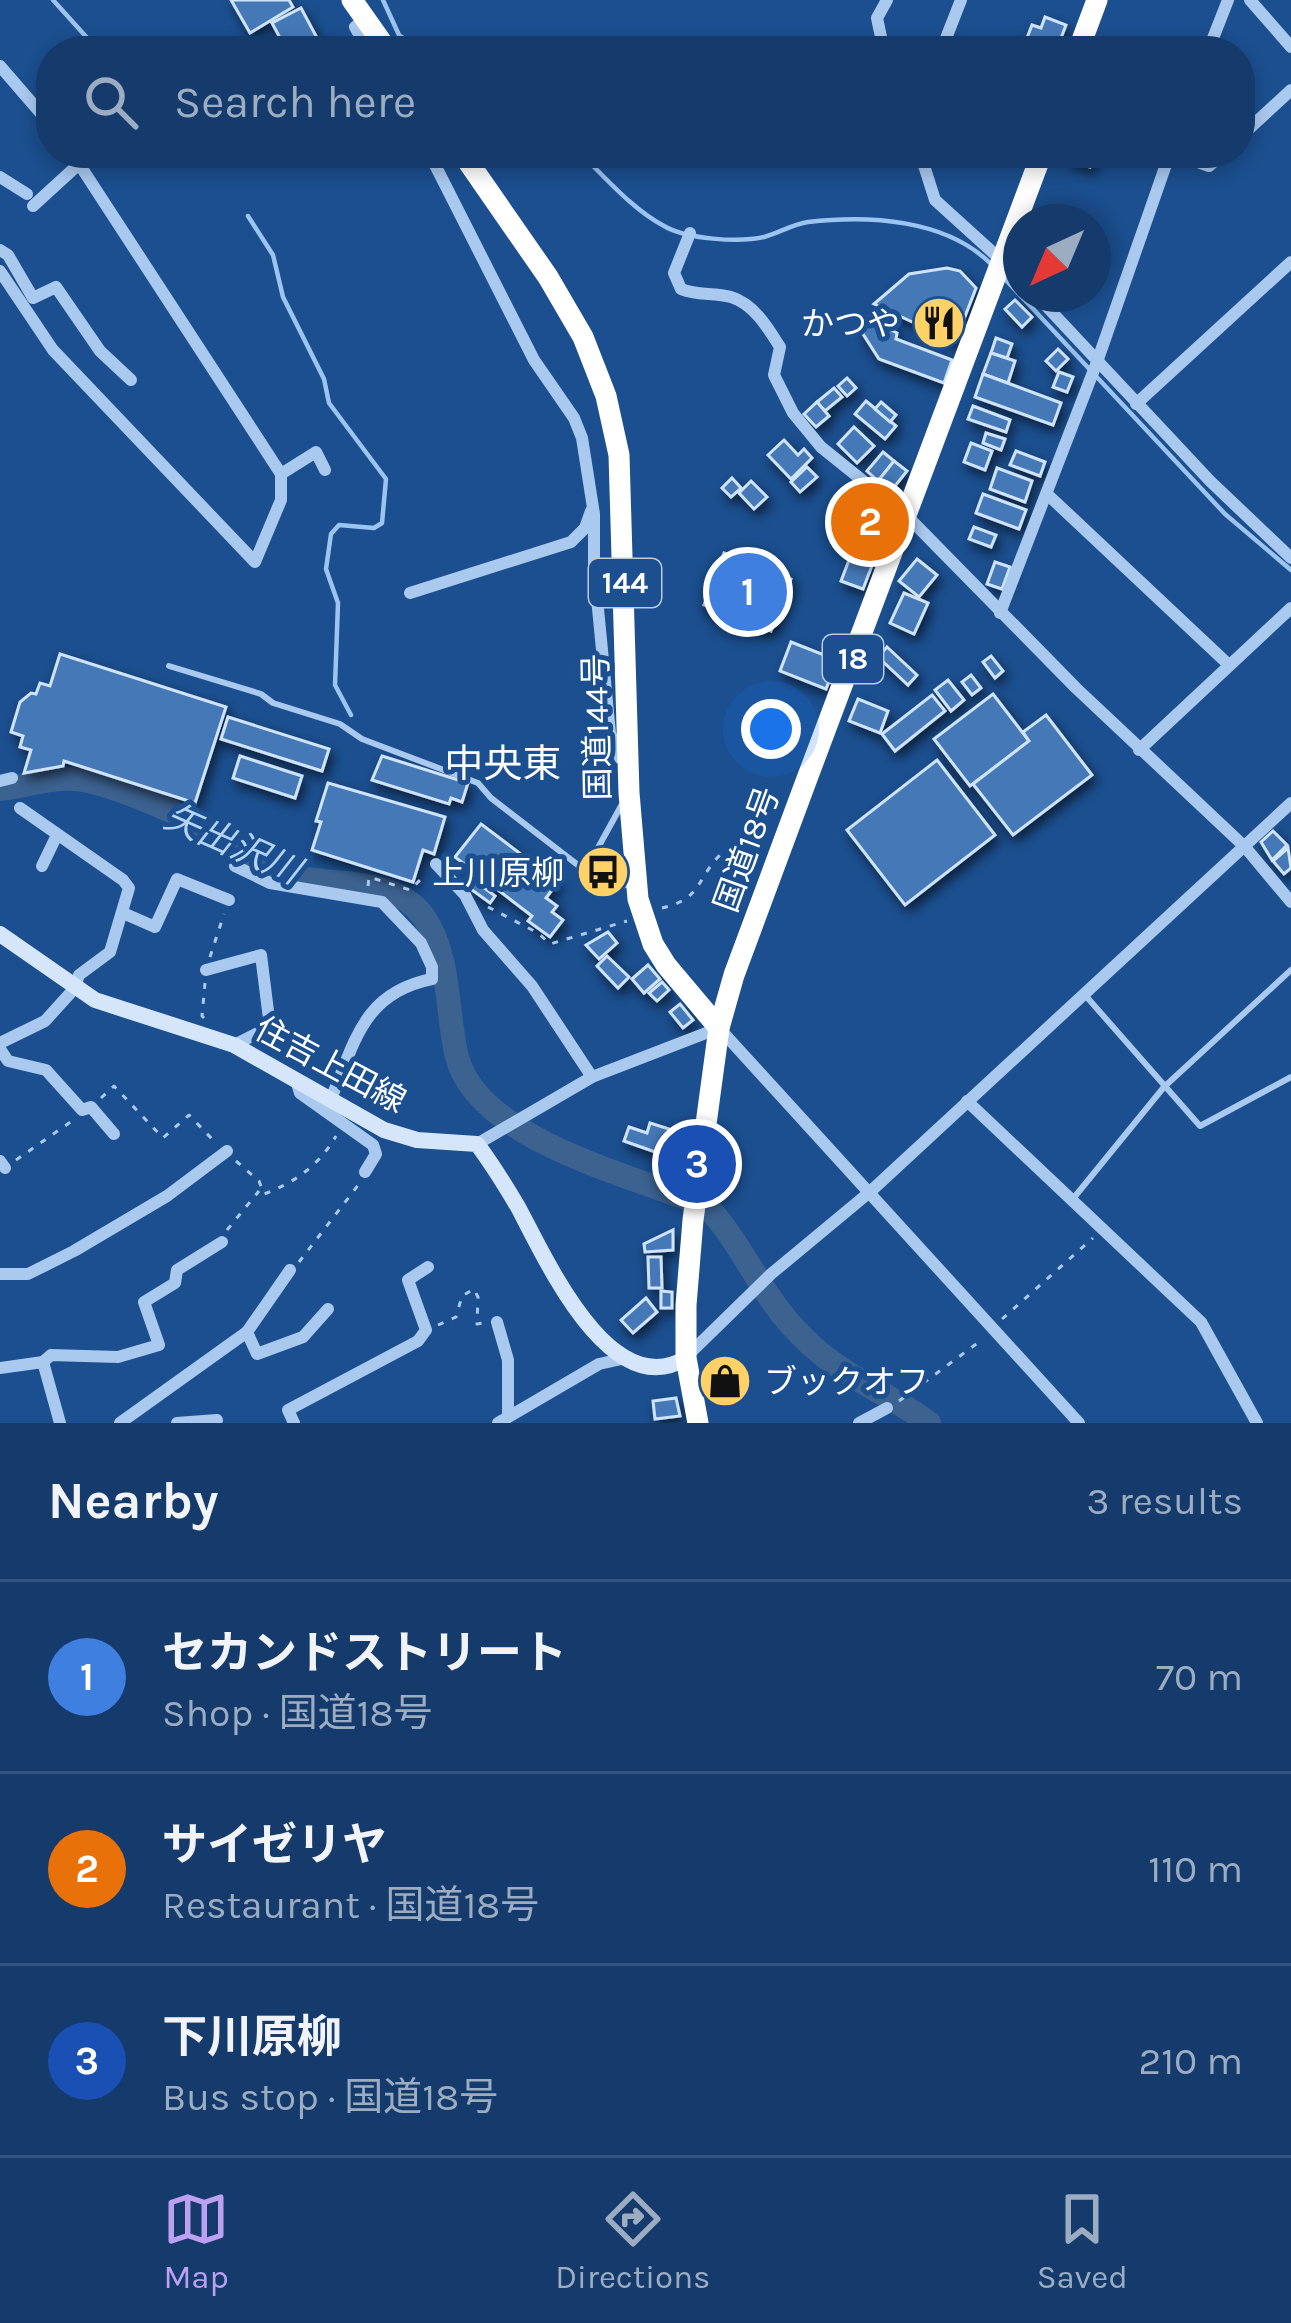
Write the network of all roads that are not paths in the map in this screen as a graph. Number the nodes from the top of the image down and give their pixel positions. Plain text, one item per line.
1 (887, 0) edge
2 (961, 0) edge
3 (1097, 0) edge
4 (1228, 0) edge
5 (1250, 0) edge
6 (359, 9) edge
7 (378, 36) edge
8 (881, 36) edge
9 (947, 36) edge
10 (1084, 36) edge
11 (1214, 36) edge
12 (1291, 46) edge
13 (0, 66) edge
14 (1291, 90) edge
15 (36, 107) edge
16 (1255, 123) edge
17 (65, 168) edge
18 (82, 168) edge
19 (437, 168) edge
20 (472, 168) edge
21 (924, 168) edge
22 (1037, 168) edge
23 (1167, 168) edge
24 (0, 177) edge
25 (1024, 204) edge
26 (690, 232) dead end
27 (0, 250) edge
28 (1003, 259) edge
29 (1291, 262) edge
30 (1003, 263) edge
31 (0, 271) edge
32 (1051, 312) edge
33 (1097, 362) junction
34 (131, 380) dead end
35 (1136, 404) junction
36 (325, 470) dead end
37 (281, 474) junction
38 (1047, 494) junction
39 (593, 504) junction
40 (908, 517) junction
41 (1291, 558) edge
42 (410, 593) dead end
43 (1291, 608) edge
44 (1000, 613) junction
45 (1229, 665) junction
46 (169, 666) dead end
47 (1139, 750) junction
48 (628, 760) junction
49 (629, 794) junction
50 (1291, 803) edge
51 (20, 808) dead end
52 (56, 835) junction
53 (1245, 847) junction
54 (436, 864) road end
55 (42, 866) dead end
56 (235, 866) dead end
57 (596, 879) junction
58 (636, 884) junction
59 (229, 900) dead end
60 (1291, 902) edge
61 (123, 914) junction
62 (0, 934) edge
63 (206, 970) dead end
64 (1291, 970) edge
65 (74, 989) junction
66 (1082, 992) junction
67 (719, 1028) junction
68 (234, 1045) junction
69 (0, 1046) edge
70 (592, 1076) junction
71 (1291, 1077) edge
72 (296, 1080) junction
73 (1164, 1087) junction
74 (967, 1101) junction
75 (339, 1111) junction
76 (113, 1134) dead end
77 (477, 1144) junction
78 (226, 1152) road end
79 (365, 1172) road end
80 (871, 1191) junction
81 (1072, 1200) junction
82 (222, 1242) road end
83 (428, 1267) dead end
84 (290, 1270) road end
85 (0, 1274) edge
86 (328, 1309) dead end
87 (496, 1322) road end
88 (247, 1332) junction
89 (626, 1358) junction
90 (686, 1358) junction
91 (43, 1362) junction
92 (0, 1368) edge
93 (887, 1408) dead end
94 (217, 1420) dead end
95 (501, 1421) edge
96 (60, 1423) edge
97 (120, 1423) edge
98 (177, 1423) edge
99 (294, 1423) edge
100 (698, 1423) edge
101 (860, 1423) edge
102 (1079, 1423) edge
103 (1257, 1423) edge

1 - 8 street
2 - 9 street
3 - 10 highway
4 - 11 street
5 - 12 street
6 - 7 highway
13 - 15 street
14 - 16 street
17 - 24 street
18 - 37 street
19 - 39 street
20 - 48 highway, 国道144号 / 144
21 - 28 street
22 - 25 highway, 国道18号 / 18
23 - 33 street
26 - 40 street
27 - 34 street
29 - 35 street
30 - 40 highway, 国道18号 / 18
31 - 37 street
32 - 33 street
33 - 35 street
33 - 38 street
35 - 41 street
36 - 37 street
38 - 44 street
38 - 45 street
39 - 42 street
39 - 48 street
40 - 44 street
40 - 67 highway, 国道18号 / 18
43 - 45 street
44 - 47 street
45 - 47 street
46 - 57 lane
47 - 53 street
48 - 49 highway, 国道144号 / 144
49 - 57 lane
49 - 58 highway, 国道144号 / 144
50 - 53 street
51 - 52 street
52 - 55 street
52 - 61 street
53 - 60 street
53 - 66 street
54 - 70 street
56 - 75 street
57 - 58 lane
58 - 67 highway, 国道144号 / 144
59 - 61 street
61 - 65 street
62 - 65 main road, 住吉上田線
63 - 68 street
64 - 73 lane
65 - 68 main road, 住吉上田線
65 - 69 street
66 - 73 lane
66 - 74 street
67 - 70 street
67 - 80 street
67 - 90 highway, 国道18号 / 18
68 - 72 main road, 住吉上田線
69 - 76 street
70 - 77 street
71 - 73 lane
72 - 75 main road, 住吉上田線
72 - 75 street
73 - 81 lane
74 - 80 street
74 - 81 street
75 - 77 main road, 住吉上田線
75 - 79 street
77 - 89 main road
78 - 85 street
80 - 90 street
80 - 102 street
81 - 103 street
82 - 91 street
83 - 99 street
84 - 88 street
86 - 88 street
87 - 95 street
88 - 97 street
89 - 90 main road
89 - 95 street
90 - 100 highway, 18
91 - 92 street
91 - 96 street
93 - 101 street
94 - 98 street

